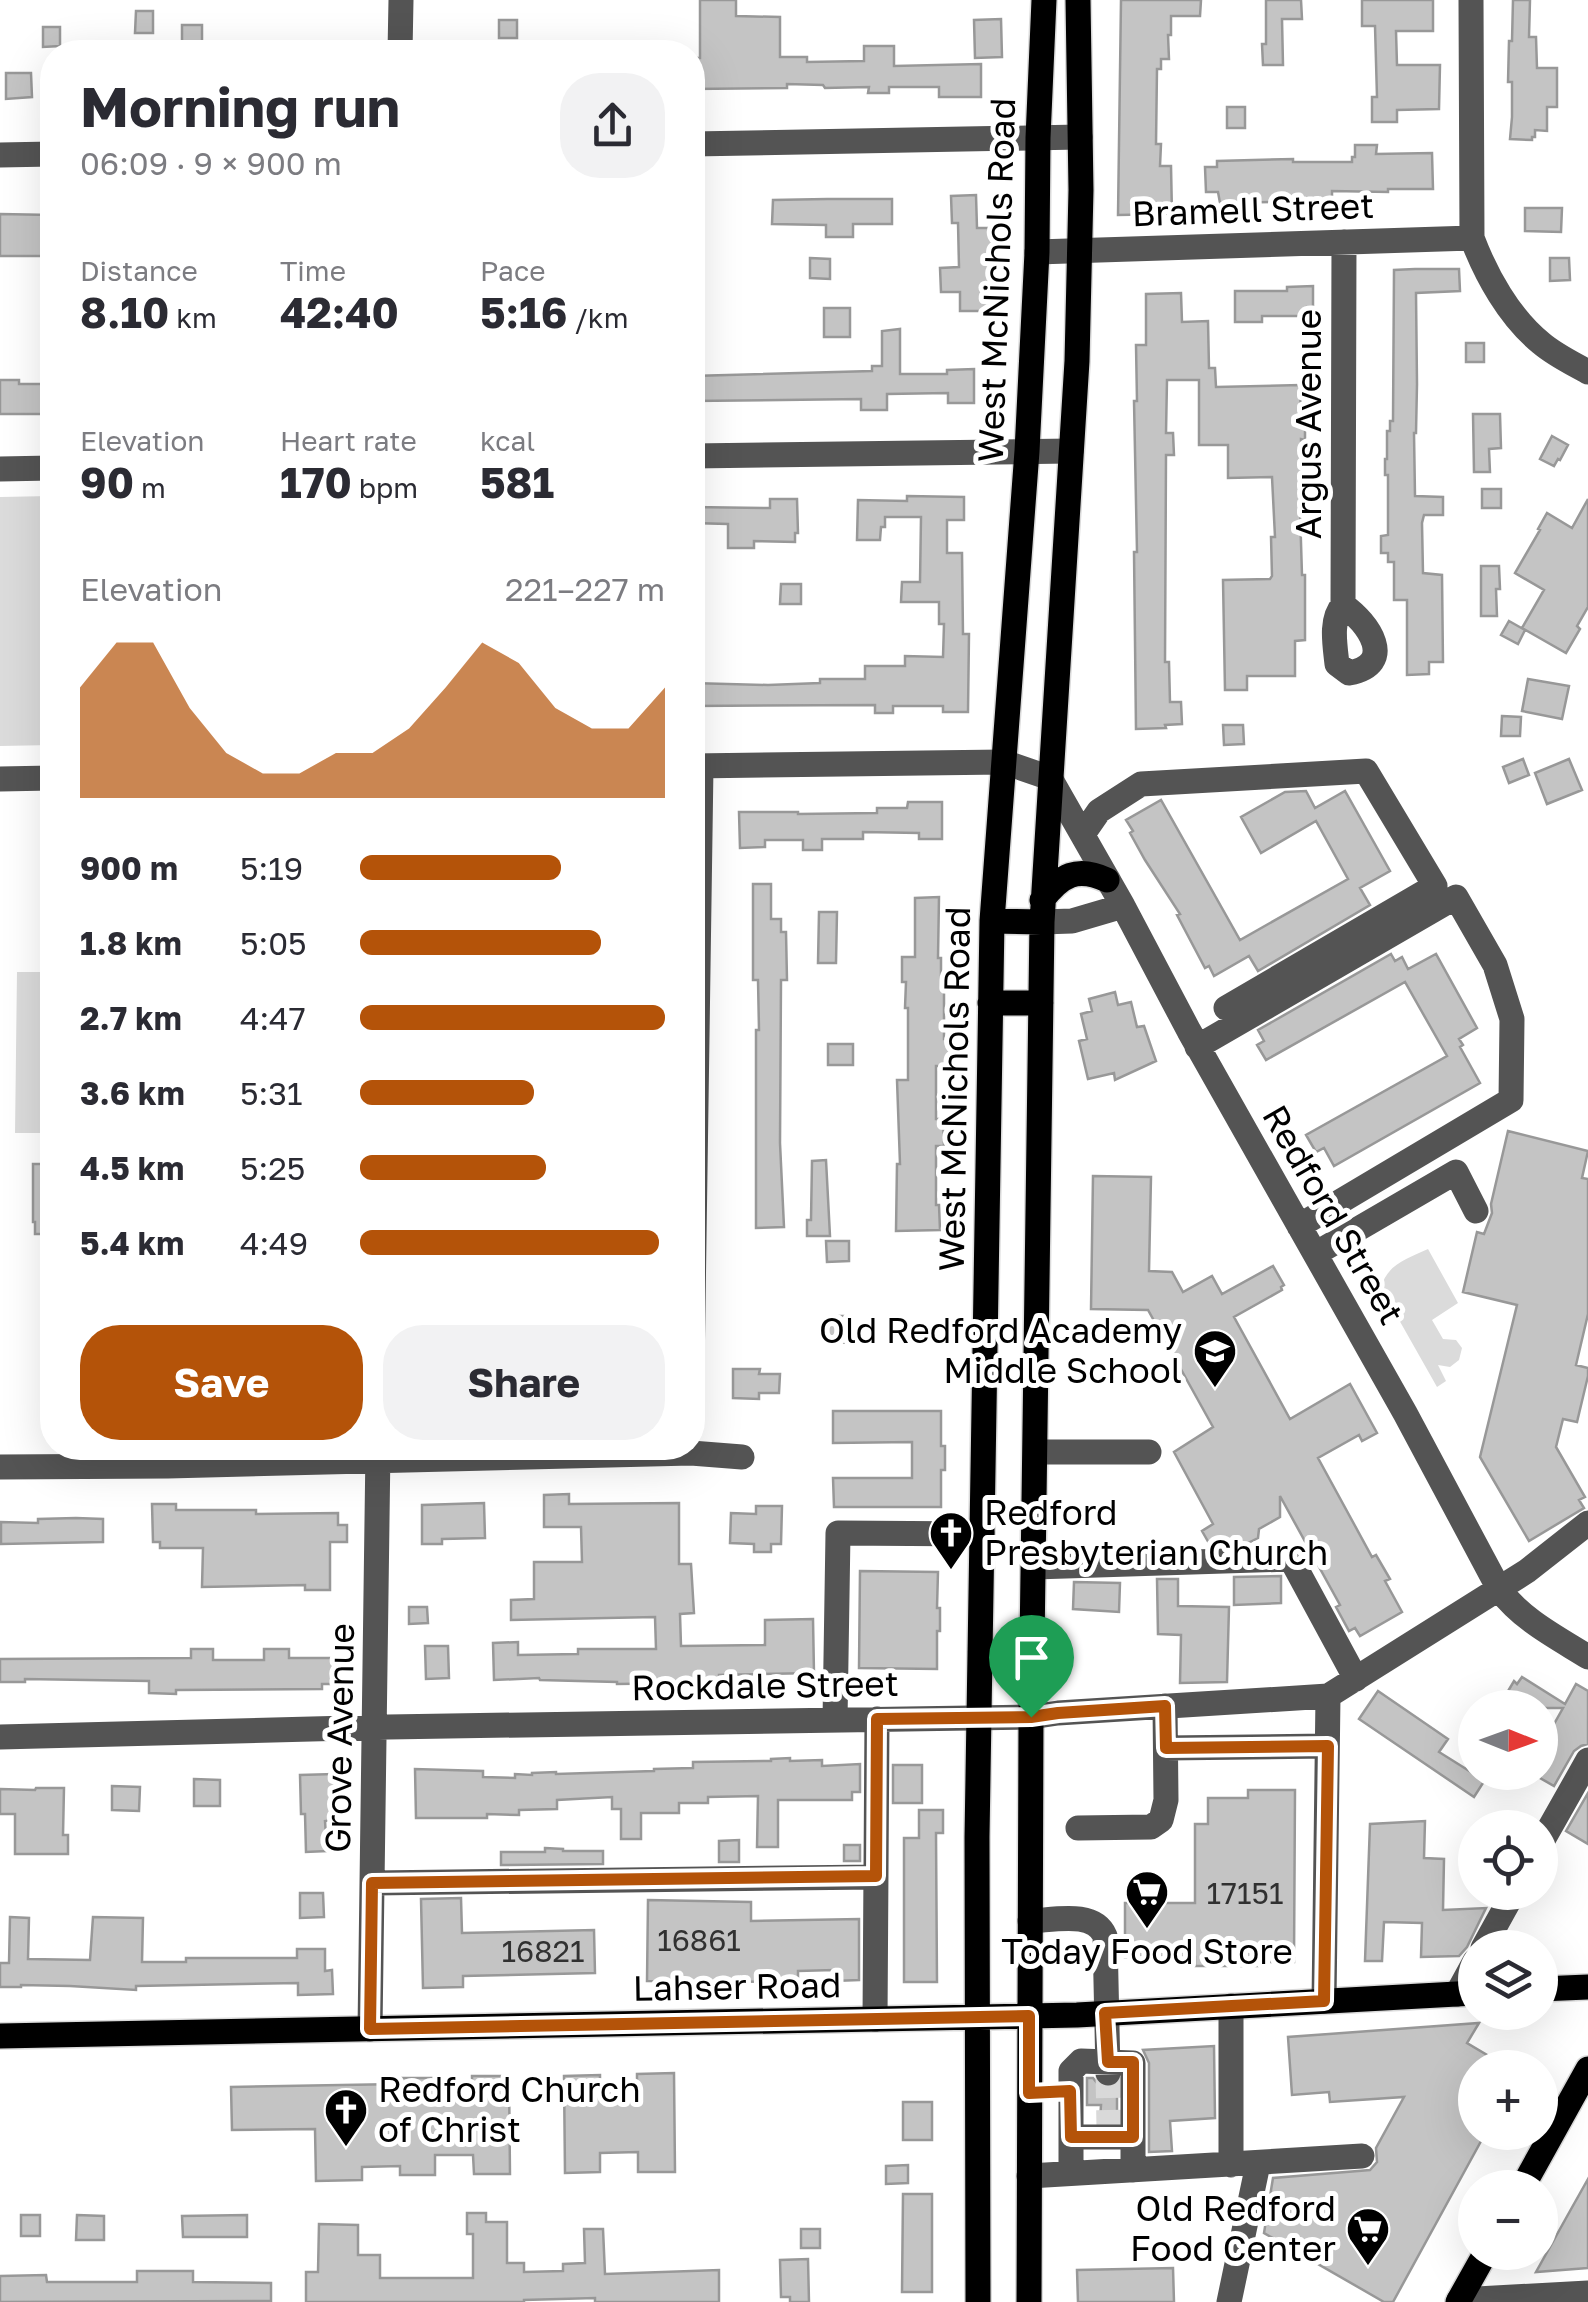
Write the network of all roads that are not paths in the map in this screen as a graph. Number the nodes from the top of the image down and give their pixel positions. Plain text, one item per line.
1 (401, 0) edge
2 (1044, 0) edge
3 (1078, 0) edge
4 (1471, 0) edge
5 (400, 40) edge
6 (1080, 137) junction
7 (1038, 138) junction
8 (705, 144) edge
9 (0, 154) edge
10 (40, 154) edge
11 (1472, 238) junction
12 (1344, 242) junction
13 (1080, 250) junction
14 (1037, 252) junction
15 (1588, 372) edge
16 (1027, 450) junction
17 (1071, 451) junction
18 (705, 456) edge
19 (40, 468) edge
20 (0, 469) edge
21 (1343, 605) dead end
22 (1004, 762) junction
23 (705, 766) edge
24 (40, 778) edge
25 (1050, 778) junction
26 (0, 779) edge
27 (1082, 834) junction
28 (1108, 880) junction
29 (1123, 906) junction
30 (1042, 911) junction
31 (992, 921) junction
32 (990, 1003) junction
33 (1041, 1003) junction
34 (1193, 1039) junction
35 (1476, 1211) dead end
36 (1299, 1226) junction
37 (1315, 1254) junction
38 (705, 1452) edge
39 (1036, 1452) junction
40 (1148, 1452) dead end
41 (742, 1457) dead end
42 (265, 1460) edge
43 (378, 1460) edge
44 (0, 1467) edge
45 (1588, 1523) edge
46 (982, 1534) junction
47 (1034, 1567) junction
48 (1499, 1588) junction
49 (980, 1652) junction
50 (1032, 1653) junction
51 (1588, 1658) edge
52 (1356, 1678) junction
53 (1328, 1696) junction
54 (1165, 1706) junction
55 (1031, 1717) junction
56 (979, 1718) junction
57 (877, 1719) junction
58 (836, 1720) junction
59 (374, 1728) junction
60 (0, 1736) edge
61 (1328, 1746) junction
62 (1166, 1748) junction
63 (1588, 1760) edge
64 (1558, 1814) edge
65 (1078, 1828) dead end
66 (876, 1876) junction
67 (372, 1883) junction
68 (1030, 1920) junction
69 (1588, 1987) edge
70 (1558, 1988) edge
71 (1458, 1993) edge
72 (1324, 2001) junction
73 (1231, 2006) junction
74 (1105, 2013) junction
75 (1029, 2016) junction
76 (977, 2017) junction
77 (875, 2019) junction
78 (370, 2029) junction
79 (0, 2036) edge
80 (1108, 2068) junction
81 (1588, 2070) edge
82 (1070, 2091) junction
83 (1029, 2093) junction
84 (1117, 2134) junction
85 (1071, 2137) junction
86 (1362, 2156) dead end
87 (1258, 2164) junction
88 (1231, 2165) junction
89 (1132, 2170) junction
90 (1532, 2170) edge
91 (1071, 2173) junction
92 (1029, 2176) junction
93 (1476, 2270) edge
94 (1588, 2293) edge
95 (1459, 2301) edge
96 (978, 2302) edge
97 (1028, 2302) edge
98 (1229, 2302) edge

1 - 5 street
2 - 7 main road, West McNichols Road
3 - 6 main road
4 - 11 street
6 - 7 street
6 - 13 main road
7 - 8 street
7 - 14 main road, West McNichols Road
9 - 10 street
11 - 12 street, Bramell Street
11 - 15 street
12 - 13 street, Bramell Street
12 - 21 street, Argus Avenue
13 - 14 street, Bramell Street
13 - 17 main road
14 - 16 main road, West McNichols Road
16 - 17 street
16 - 18 street
16 - 22 main road, West McNichols Road
17 - 25 main road
19 - 20 street
22 - 23 street
22 - 25 street
22 - 31 main road, West McNichols Road
24 - 26 street
25 - 27 street, Redford Street
25 - 30 main road
27 - 28 street, Redford Street
27 - 34 street
28 - 29 street, Redford Street
28 - 30 main road
29 - 30 street
29 - 34 street, Redford Street
30 - 31 main road
30 - 33 main road
31 - 32 main road, West McNichols Road
32 - 33 main road
32 - 46 main road, West McNichols Road
33 - 39 main road
34 - 36 street, Redford Street
34 - 36 street
35 - 37 street
36 - 37 street, Redford Street
37 - 48 street, Redford Street
38 - 41 street
39 - 40 street
39 - 47 main road
42 - 44 street
43 - 59 street, Grove Avenue
45 - 48 street, Rockdale Street
46 - 49 main road, West McNichols Road
46 - 58 street
47 - 50 main road
47 - 52 street
48 - 51 street, Redford Street
48 - 52 street, Rockdale Street
49 - 50 main road
49 - 56 main road, West McNichols Road
50 - 55 main road
52 - 53 street, Rockdale Street
53 - 54 street, Rockdale Street
53 - 61 street
54 - 55 street, Rockdale Street
54 - 62 street
55 - 56 street, Rockdale Street
55 - 68 main road
56 - 57 street, Rockdale Street
56 - 76 main road, West McNichols Road
57 - 58 street, Rockdale Street
57 - 66 street
58 - 59 street, Rockdale Street
59 - 60 street, Rockdale Street
59 - 67 street, Grove Avenue
61 - 62 street
61 - 72 street
62 - 65 street
63 - 64 street
66 - 67 street
66 - 77 street
67 - 78 street, Grove Avenue
68 - 74 street
68 - 75 main road
69 - 70 main road
71 - 72 main road, Lahser Road
72 - 73 main road, Lahser Road
73 - 74 main road, Lahser Road
73 - 88 street
74 - 75 main road, Lahser Road
74 - 80 street
75 - 76 main road, Lahser Road
75 - 83 main road
76 - 77 main road, Lahser Road
76 - 96 main road, West McNichols Road
77 - 78 main road, Lahser Road
78 - 79 main road, Lahser Road
80 - 82 street
80 - 84 street
81 - 90 main road
82 - 83 street
82 - 85 street
83 - 92 main road
84 - 85 street
84 - 89 street
85 - 91 street
86 - 87 street
87 - 88 street
87 - 98 street
88 - 89 street
89 - 91 street
91 - 92 street
92 - 97 main road
93 - 95 main road
94 - 95 street

